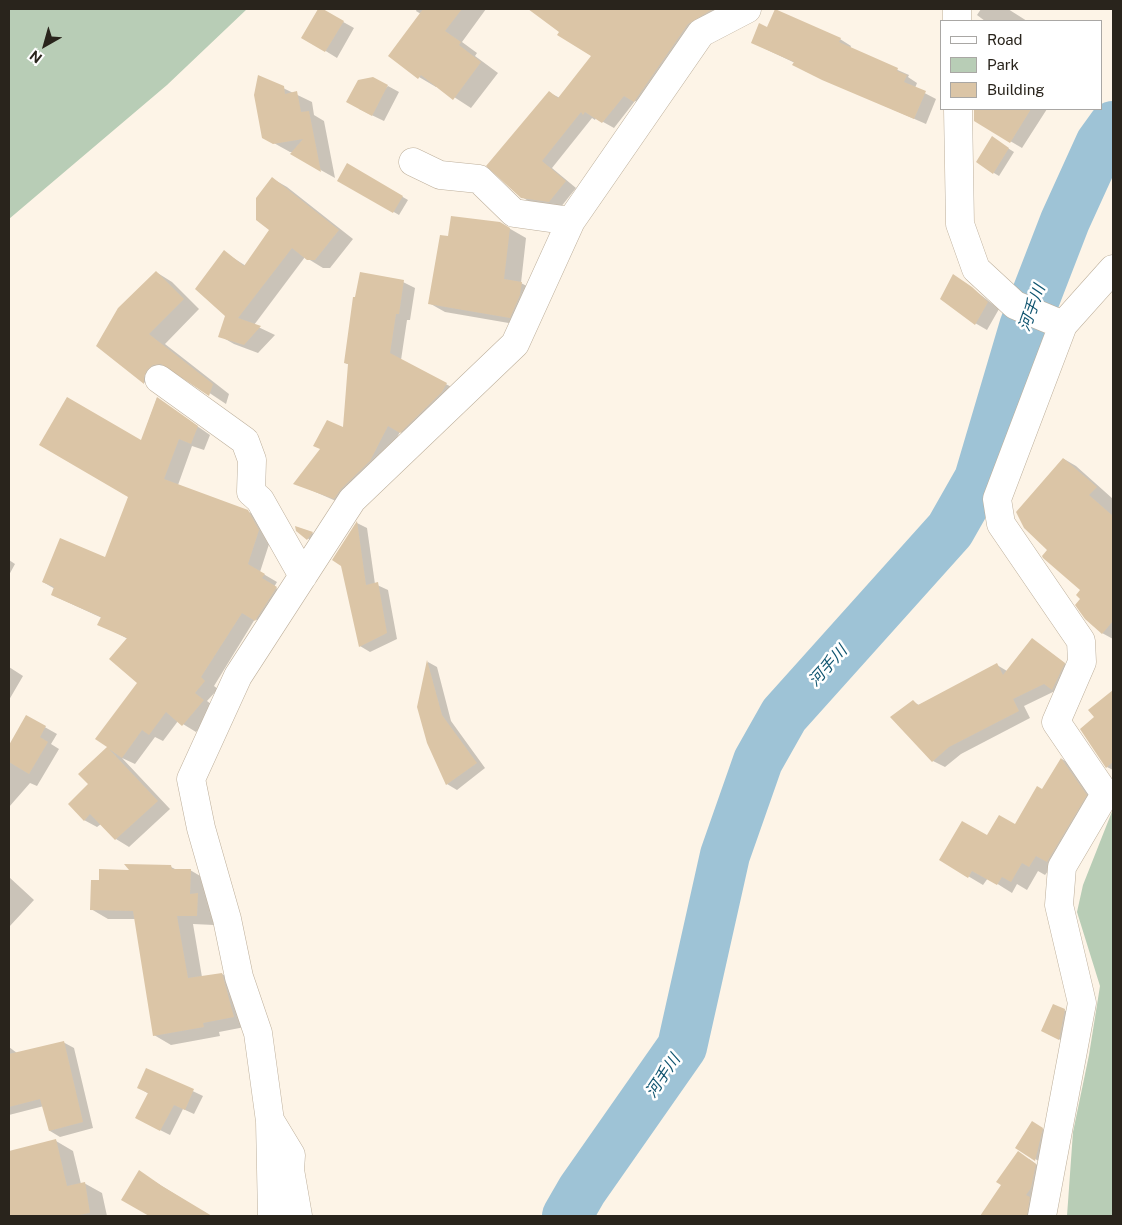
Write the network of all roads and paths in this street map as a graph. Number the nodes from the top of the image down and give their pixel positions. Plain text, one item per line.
1 (747, 9) edge
2 (958, 110) edge
3 (412, 162) dead end
4 (571, 221) junction
5 (1113, 269) edge
6 (1054, 321) junction
7 (159, 379) dead end
8 (303, 576) junction
9 (270, 1121) junction
10 (272, 1216) edge
11 (298, 1216) edge
12 (1042, 1216) edge

1 - 4 street
2 - 6 street
3 - 4 street
4 - 8 street
5 - 6 street
6 - 12 street
7 - 8 street
8 - 9 street
9 - 10 street
9 - 11 street

